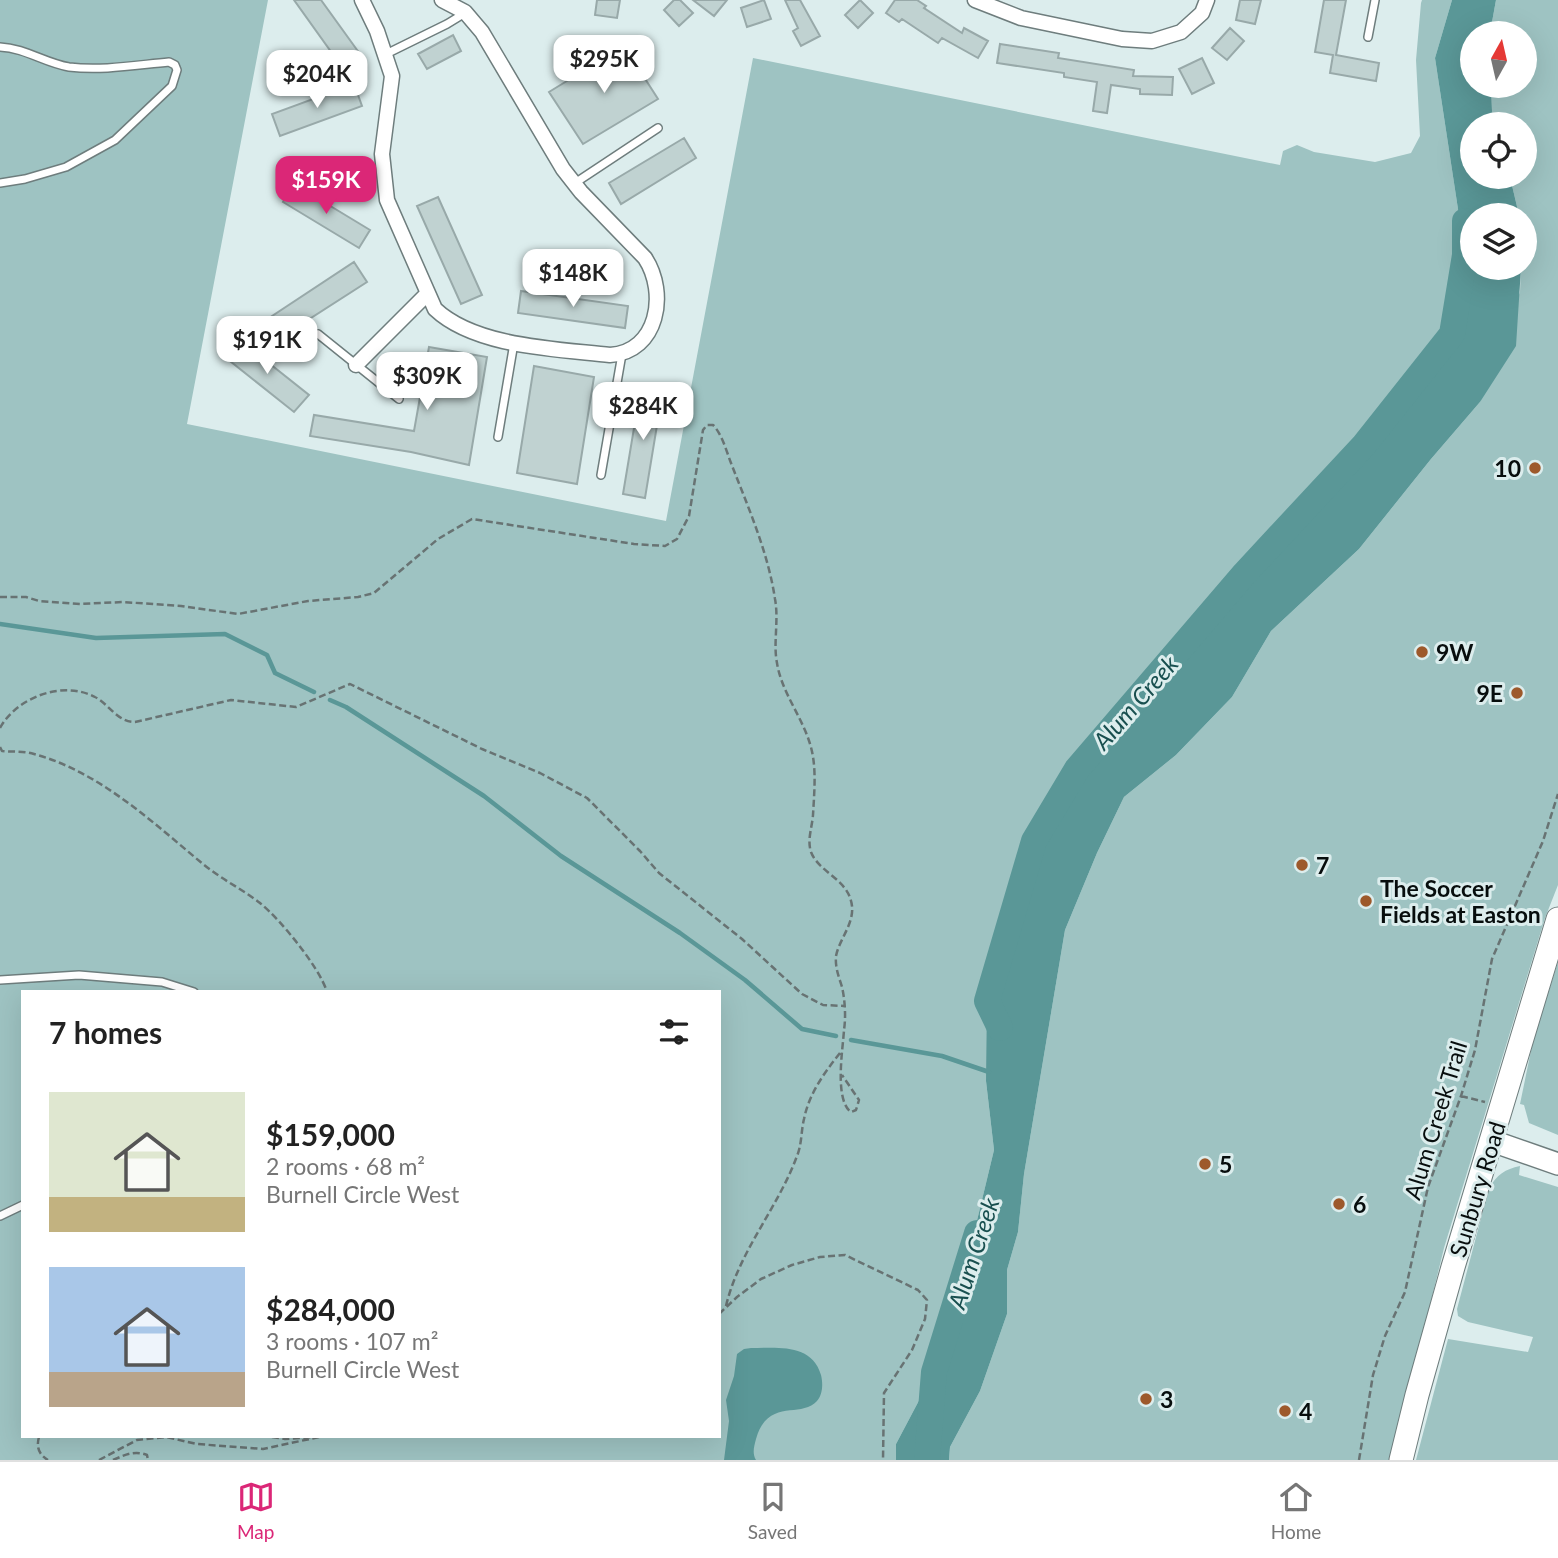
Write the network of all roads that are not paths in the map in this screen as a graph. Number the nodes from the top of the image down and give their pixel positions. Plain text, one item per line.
1 (362, 0) edge
2 (442, 0) edge
3 (975, 0) edge
4 (1207, 0) edge
5 (1375, 0) edge
6 (465, 12) junction
7 (1368, 37) dead end
8 (0, 47) edge
9 (384, 55) junction
10 (658, 128) dead end
11 (0, 183) edge
12 (574, 183) junction
13 (427, 293) junction
14 (318, 334) dead end
15 (514, 342) junction
16 (628, 351) junction
17 (356, 365) junction
18 (399, 399) dead end
19 (498, 437) dead end
20 (601, 475) dead end
21 (1558, 919) edge
22 (0, 980) edge
23 (188, 990) edge
24 (1492, 1141) junction
25 (1558, 1164) edge
26 (21, 1206) edge
27 (0, 1216) edge
28 (1401, 1460) edge

1 - 9 street
2 - 6 street
3 - 4 street
5 - 7 lane
6 - 9 lane
6 - 12 street
8 - 11 lane
9 - 13 street
10 - 12 lane
12 - 16 street
13 - 15 street
13 - 17 street
14 - 17 lane
15 - 16 street
15 - 19 lane
16 - 20 lane
17 - 18 lane
21 - 24 main road, Sunbury Road
22 - 23 lane
24 - 25 main road
24 - 28 main road, Sunbury Road
26 - 27 lane

